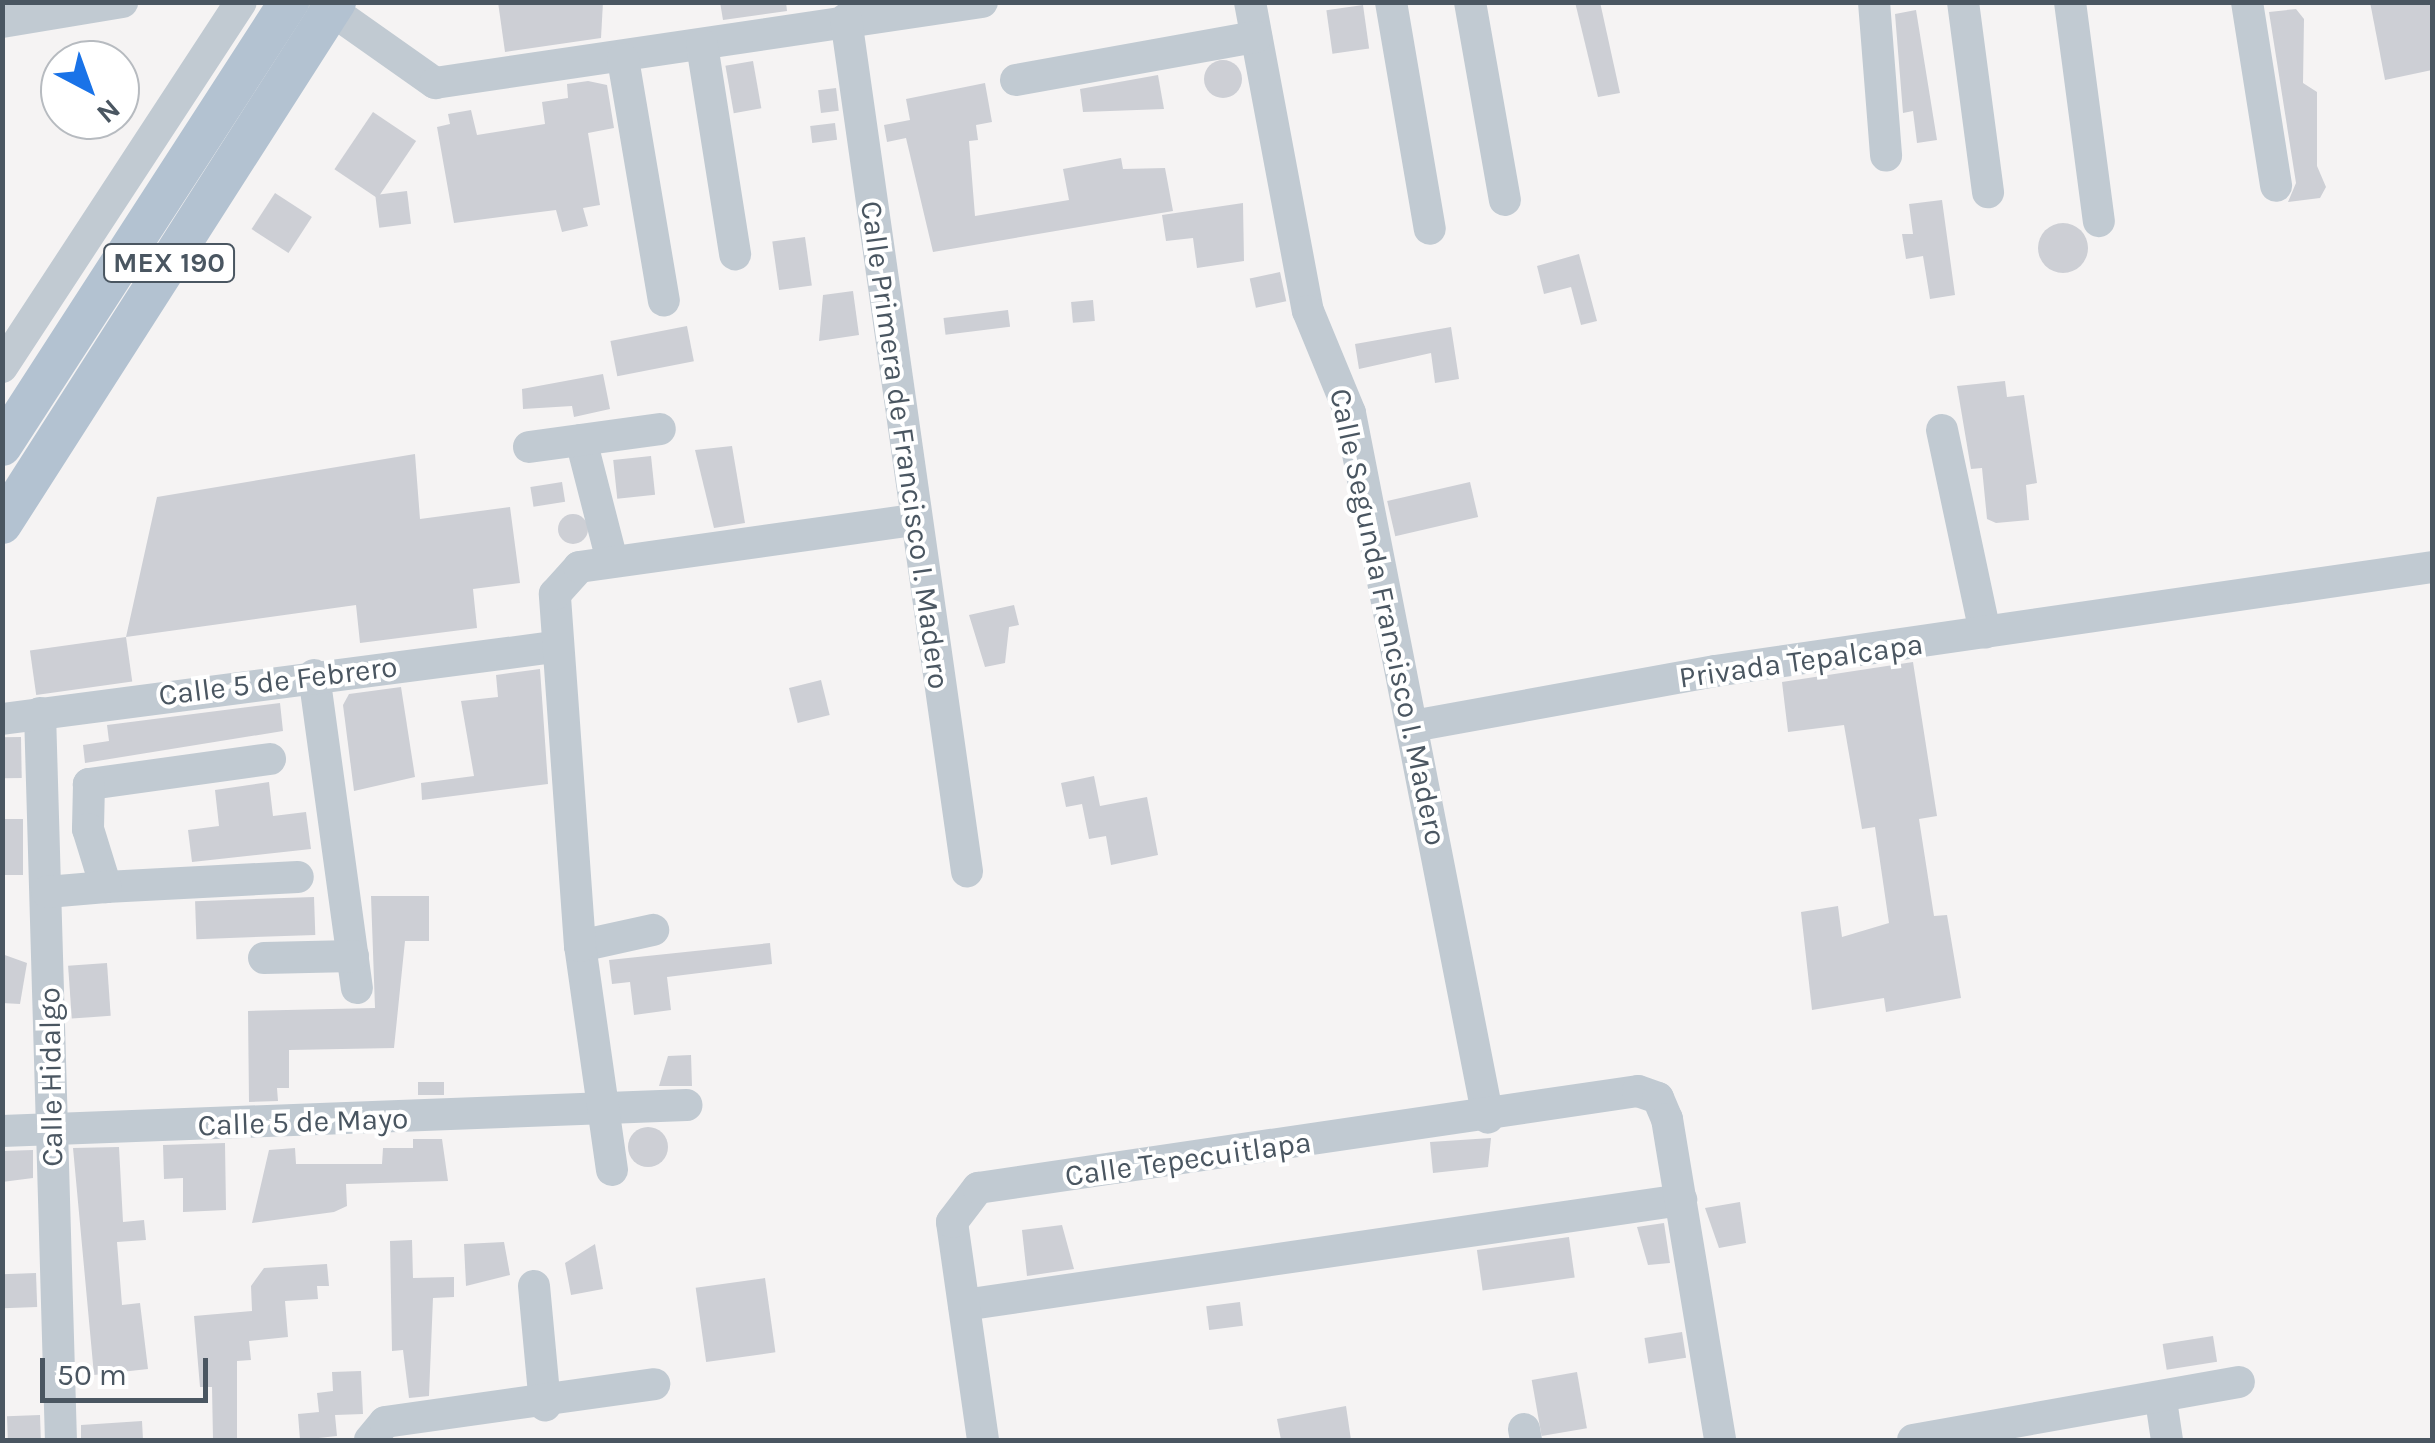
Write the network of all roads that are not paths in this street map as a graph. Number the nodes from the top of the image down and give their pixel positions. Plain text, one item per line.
1 (122, 2) edge
2 (242, 2) edge
3 (290, 2) edge
4 (982, 2) edge
5 (1250, 2) edge
6 (1391, 2) edge
7 (1470, 2) edge
8 (1874, 2) edge
9 (1963, 2) edge
10 (2070, 2) edge
11 (2247, 2) edge
12 (329, 5) edge
13 (846, 20) junction
14 (2, 22) edge
15 (1256, 37) junction
16 (702, 45) junction
17 (622, 59) junction
18 (1016, 80) dead end
19 (1886, 156) dead end
20 (2276, 186) dead end
21 (1988, 192) dead end
22 (1505, 200) dead end
23 (2099, 221) dead end
24 (1430, 229) dead end
25 (736, 254) dead end
26 (664, 301) dead end
27 (2, 367) edge
28 (660, 429) dead end
29 (1942, 430) dead end
30 (581, 440) junction
31 (2, 446) edge
32 (529, 448) dead end
33 (9, 500) edge
34 (914, 520) junction
35 (612, 561) junction
36 (2432, 568) edge
37 (1985, 632) junction
38 (554, 647) junction
39 (314, 674) junction
40 (40, 713) junction
41 (2, 718) edge
42 (1413, 726) junction
43 (270, 759) dead end
44 (966, 871) dead end
45 (102, 876) junction
46 (298, 876) dead end
47 (47, 880) junction
48 (652, 930) dead end
49 (580, 946) junction
50 (264, 958) dead end
51 (688, 1105) dead end
52 (604, 1114) junction
53 (1488, 1118) junction
54 (51, 1128) junction
55 (2, 1131) edge
56 (612, 1170) dead end
57 (1681, 1200) junction
58 (534, 1286) dead end
59 (964, 1306) junction
60 (2239, 1382) dead end
61 (654, 1384) dead end
62 (2161, 1400) junction
63 (545, 1405) junction
64 (61, 1440) edge
65 (370, 1440) edge
66 (983, 1440) edge
67 (1720, 1440) edge
68 (1912, 1440) edge
69 (2166, 1440) edge

1 - 14 street
2 - 27 street
3 - 31 main road, MEX 190
4 - 13 street
5 - 15 street, Calle Segunda Francisco I. Madero
6 - 24 street
7 - 22 street
8 - 19 street
9 - 21 street
10 - 23 street
11 - 20 street
12 - 17 street
12 - 33 main road, MEX 190
13 - 16 street
13 - 34 street, Calle Primera de Francisco I. Madero
15 - 18 street
15 - 42 street, Calle Segunda Francisco I. Madero
16 - 17 street
16 - 25 street
17 - 26 street
28 - 30 street
29 - 37 street
30 - 32 street
30 - 35 street
34 - 35 street
34 - 44 street, Calle Primera de Francisco I. Madero
35 - 38 street
36 - 37 street, Privada Tepalcapa
37 - 42 street, Privada Tepalcapa
38 - 39 street, Calle 5 de Febrero
38 - 49 street
39 - 40 street, Calle 5 de Febrero
39 - 50 street
40 - 41 street, Calle 5 de Febrero
40 - 47 street, Calle Hidalgo
42 - 53 street, Calle Segunda Francisco I. Madero
43 - 45 street
45 - 46 street
45 - 47 street
47 - 54 street, Calle Hidalgo
48 - 49 street
49 - 52 street
51 - 52 street, Calle 5 de Mayo
52 - 54 street, Calle 5 de Mayo
52 - 56 street
53 - 57 street, Calle Tepecuitlapa
53 - 59 street, Calle Tepecuitlapa
54 - 55 street, Calle 5 de Mayo
54 - 64 street, Calle Hidalgo
57 - 59 street
57 - 67 street
58 - 63 street
59 - 66 street, Calle Tepecuitlapa
60 - 62 street
61 - 63 street
62 - 68 street
62 - 69 street
63 - 65 street

